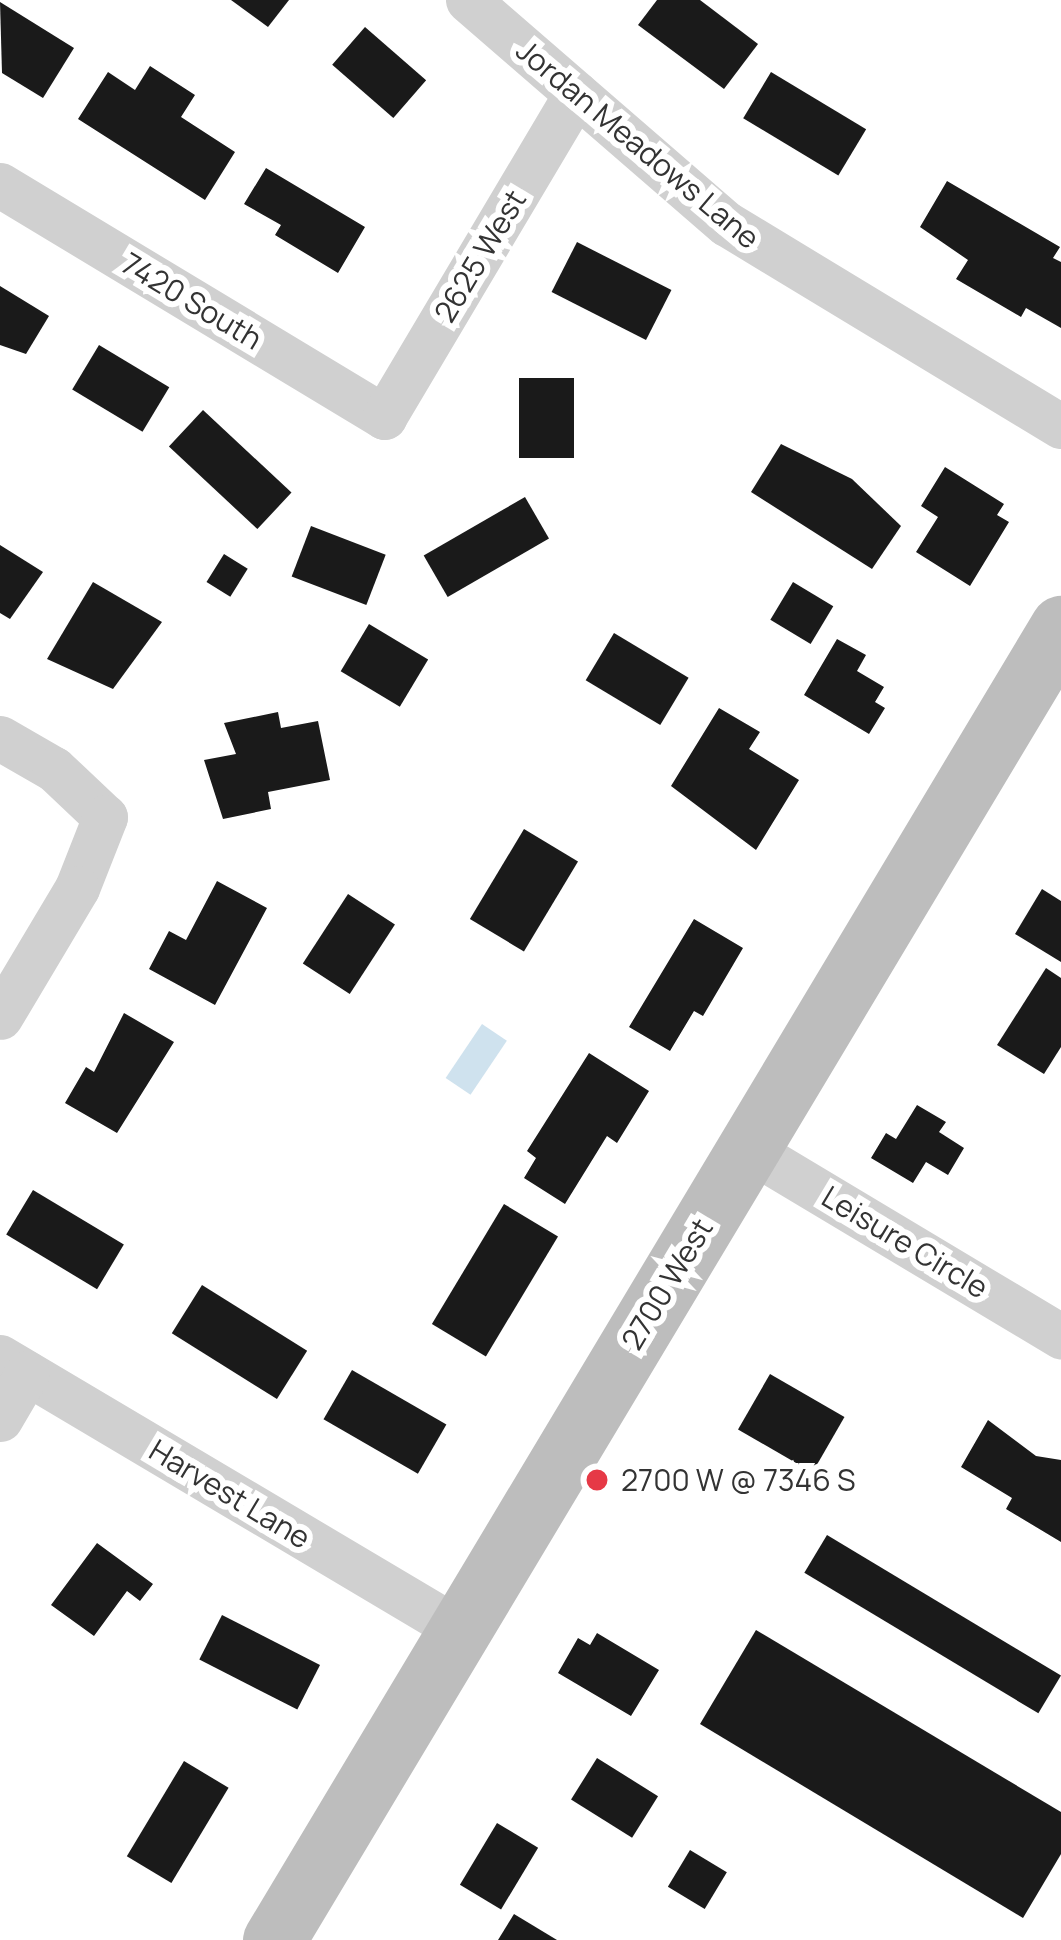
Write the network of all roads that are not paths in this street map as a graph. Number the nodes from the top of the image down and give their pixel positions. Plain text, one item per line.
1 (468, 0) edge
2 (576, 94) junction
3 (0, 184) edge
4 (384, 417) joint
5 (1061, 426) edge
6 (1061, 628) edge
7 (0, 738) edge
8 (0, 1017) edge
9 (748, 1149) junction
10 (1061, 1336) edge
11 (13, 1365) edge
12 (0, 1419) edge
13 (460, 1630) junction
14 (274, 1940) edge

1 - 2 street, Jordan Meadows Lane
2 - 4 street, 2625 West
2 - 5 street, Jordan Meadows Lane
3 - 4 street, 7420 South
6 - 9 main road, 2700 West
7 - 8 street
9 - 10 street, Leisure Circle
9 - 13 main road, 2700 West
11 - 12 street
11 - 13 street, Harvest Lane
13 - 14 main road, 2700 West

